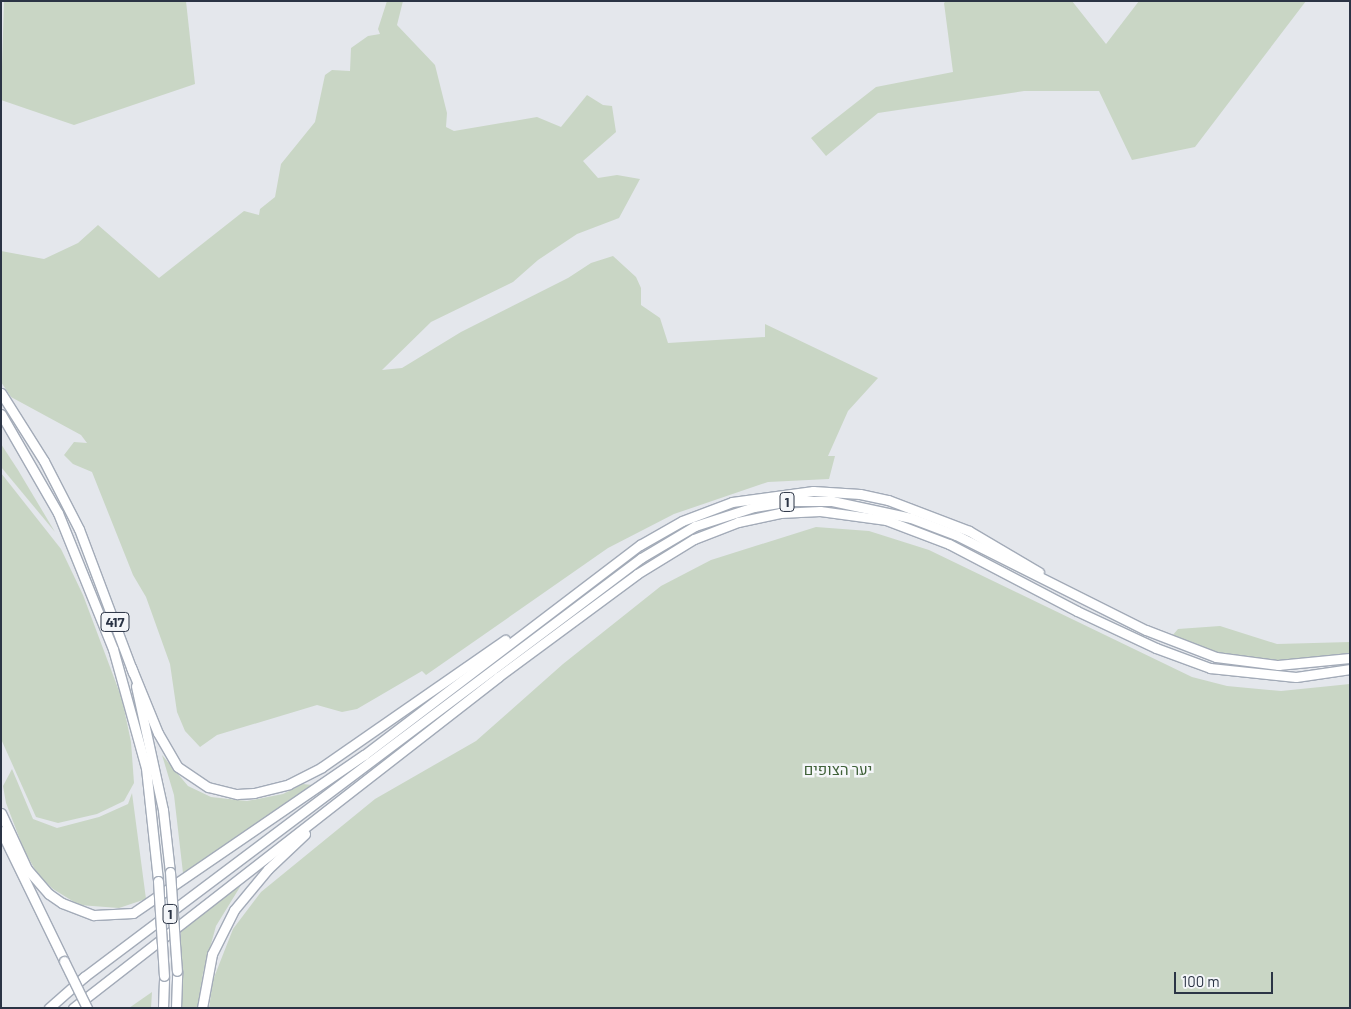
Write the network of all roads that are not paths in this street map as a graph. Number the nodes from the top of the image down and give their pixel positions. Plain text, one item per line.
1 (1, 393) edge
2 (1, 414) edge
3 (582, 588) junction
4 (1093, 606) junction
5 (1350, 658) edge
6 (131, 667) junction
7 (1350, 669) edge
8 (340, 802) junction
9 (1, 812) edge
10 (1, 831) edge
11 (78, 1007) edge
12 (49, 1008) edge
13 (163, 1008) edge
14 (176, 1008) edge
15 (202, 1008) edge

1 - 6 main road, 417
2 - 13 main road, 417, bridge
3 - 4 main road
3 - 6 main road
3 - 9 main road
4 - 5 main road, 1
4 - 12 main road, 1
6 - 14 main road, 417, bridge
7 - 8 main road, 1
8 - 11 main road
8 - 15 main road, 1
10 - 11 main road, bridge

